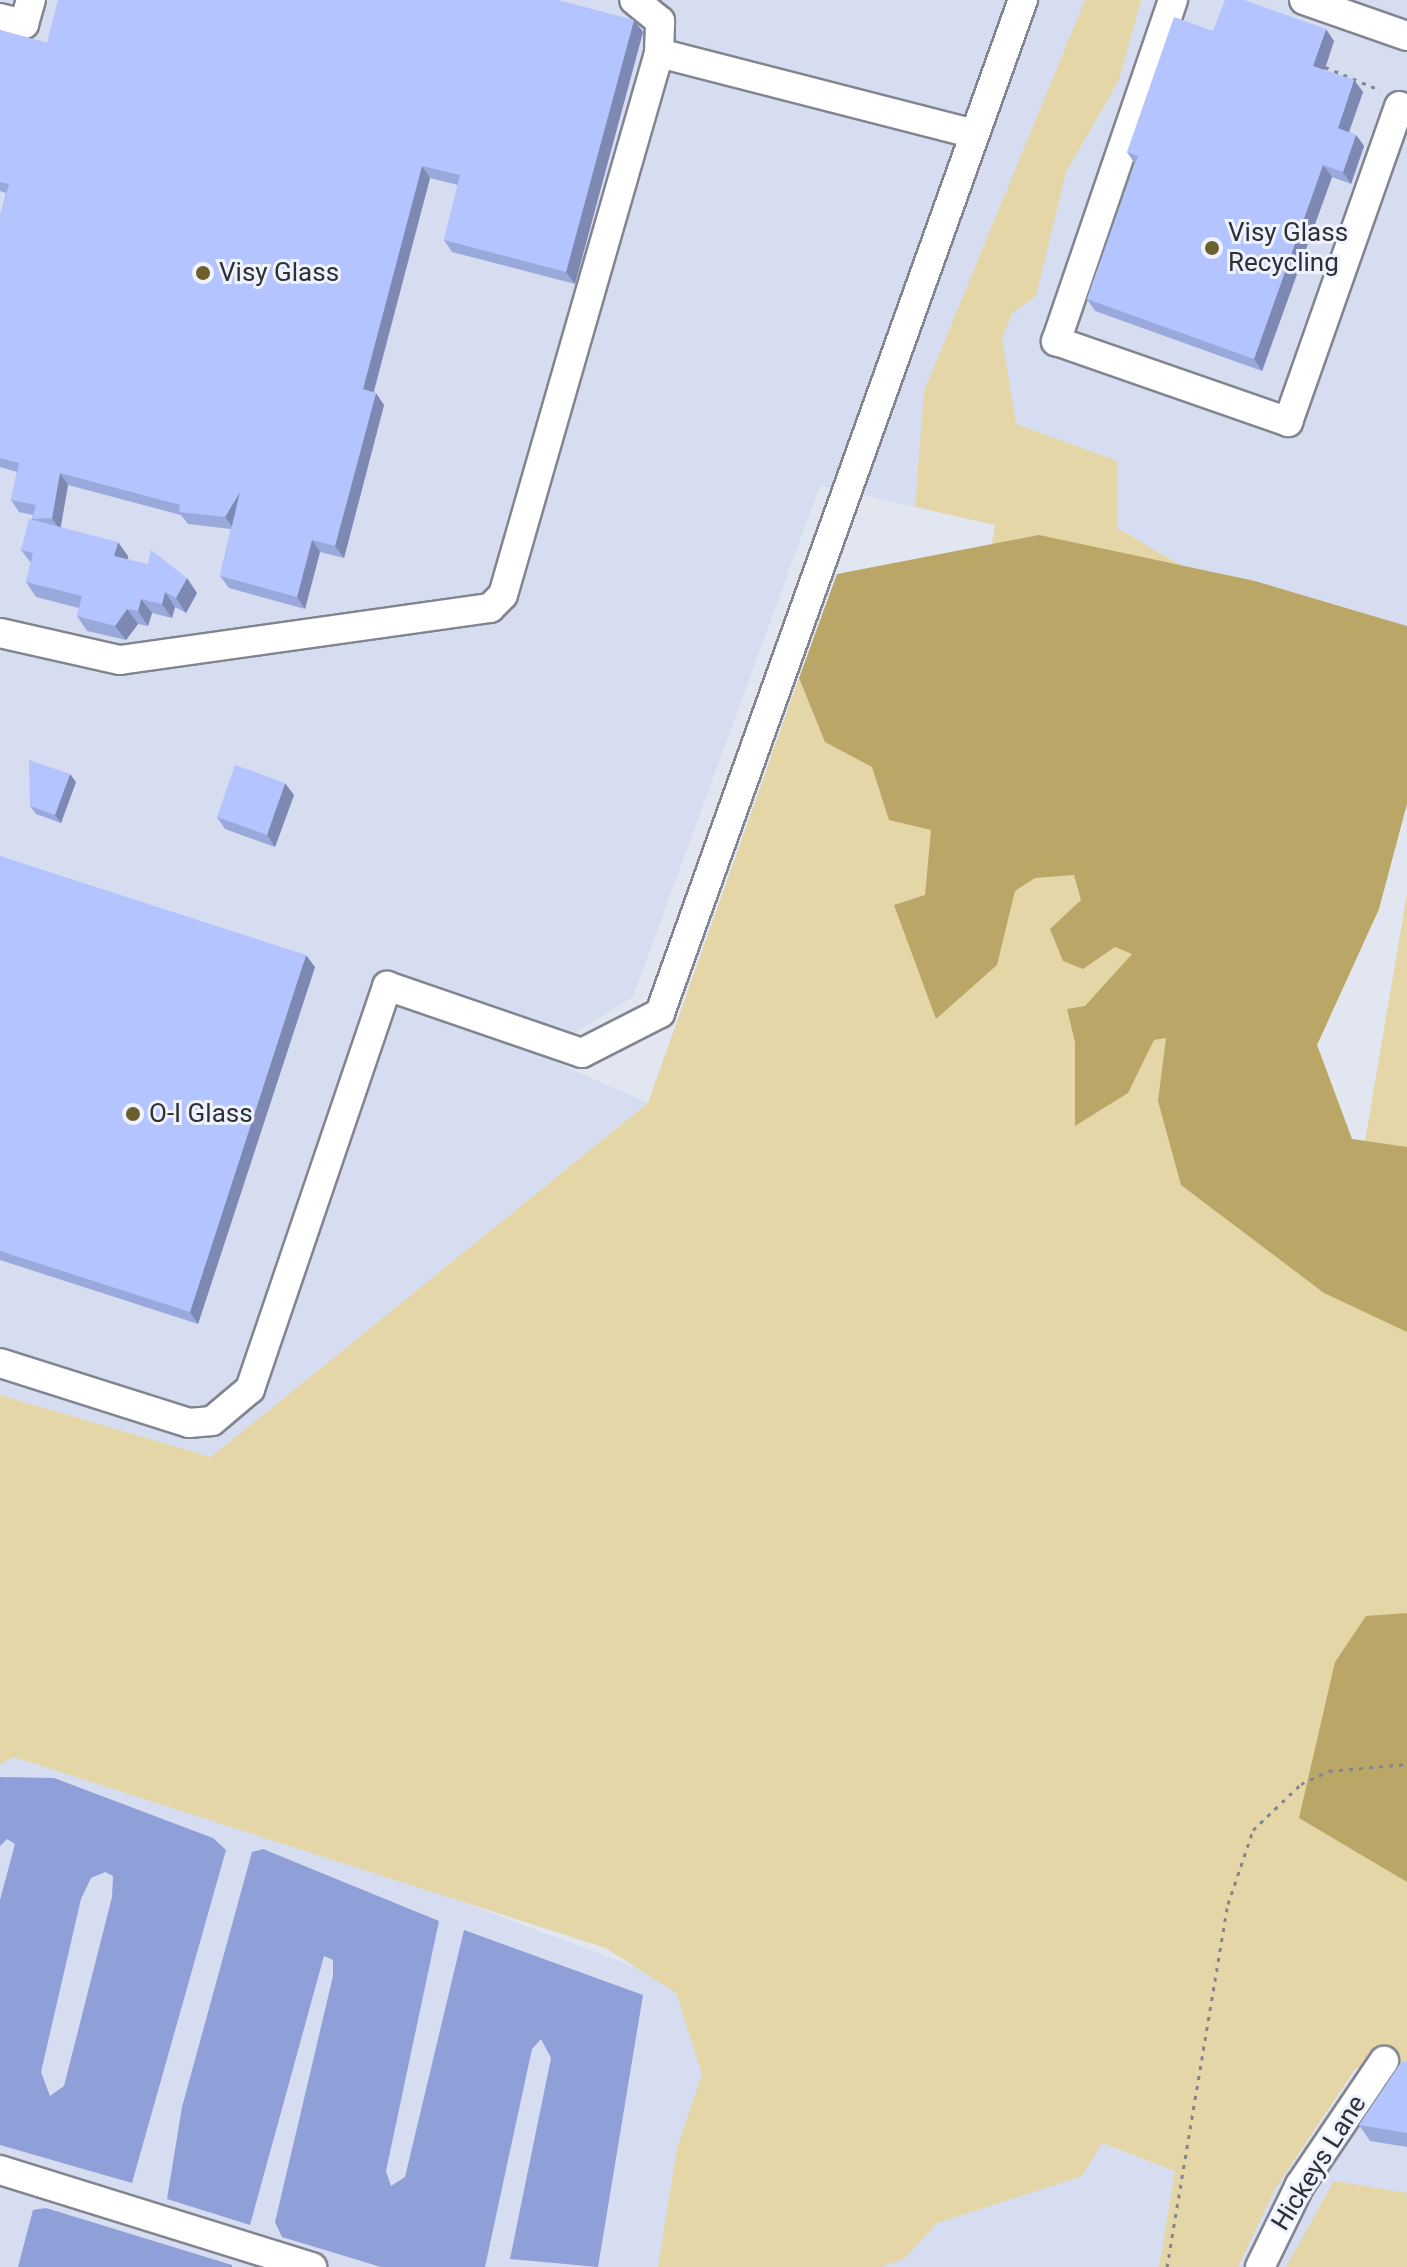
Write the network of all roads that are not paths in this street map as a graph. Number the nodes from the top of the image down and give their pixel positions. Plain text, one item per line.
1 (31, 0) edge
2 (634, 0) edge
3 (1023, 0) edge
4 (1173, 0) edge
5 (1304, 0) edge
6 (0, 18) edge
7 (1407, 36) edge
8 (659, 53) junction
9 (1399, 106) road end
10 (974, 134) junction
11 (0, 633) edge
12 (0, 1363) edge
13 (1384, 2061) dead end
14 (0, 2170) edge
15 (312, 2267) edge
16 (1260, 2267) edge

1 - 6 street
2 - 8 street
3 - 10 street
4 - 9 street
5 - 7 street
8 - 10 street
8 - 11 street
10 - 12 street
13 - 16 street, Hickeys Lane
14 - 15 street

